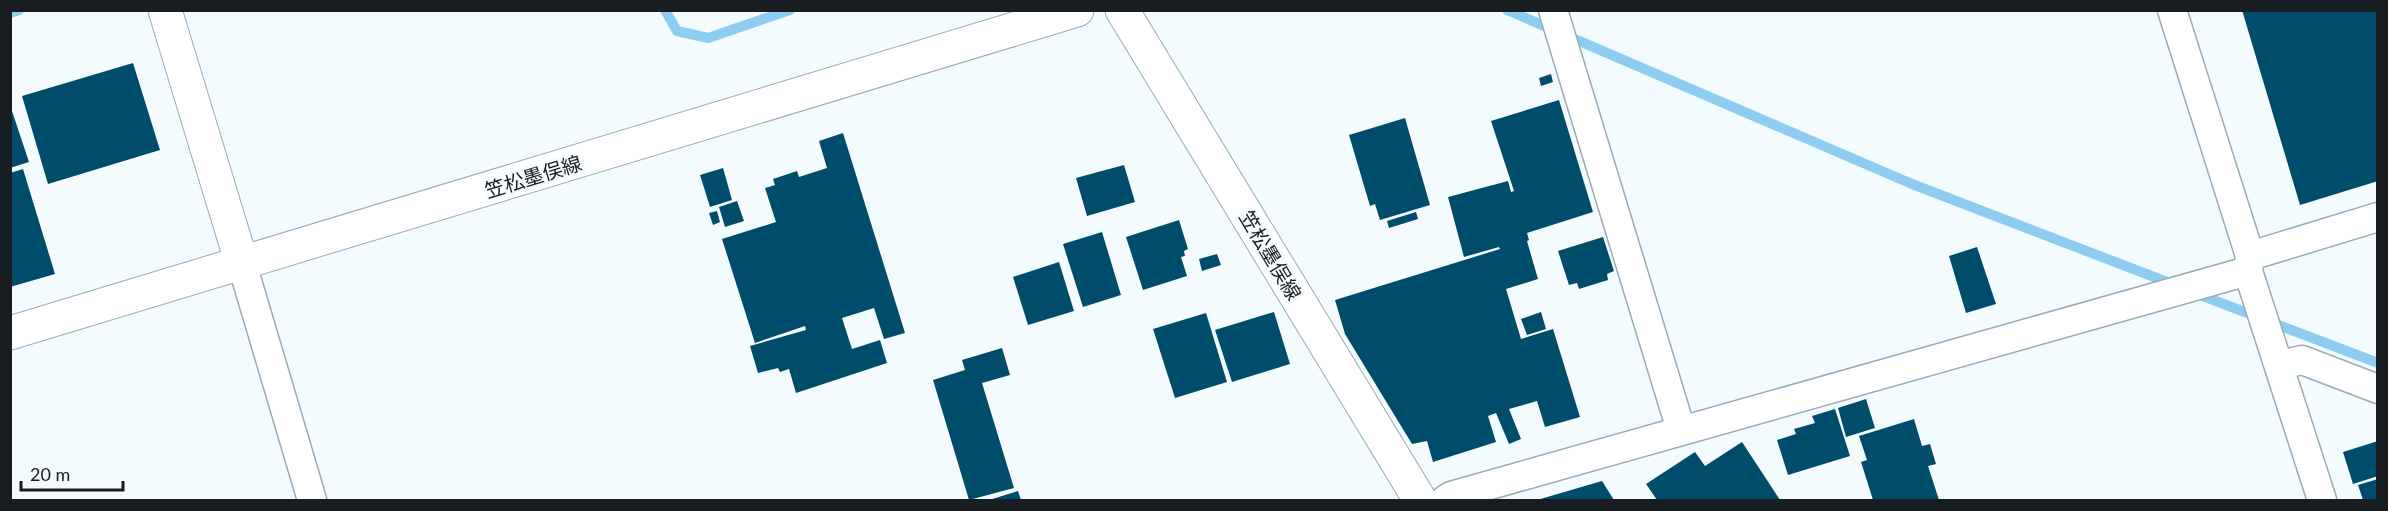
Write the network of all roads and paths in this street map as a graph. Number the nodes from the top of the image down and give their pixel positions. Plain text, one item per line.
1 (165, 10) edge
2 (1077, 10) edge
3 (1122, 10) edge
4 (1553, 10) edge
5 (2172, 10) edge
6 (2378, 217) edge
7 (2249, 263) junction
8 (242, 264) junction
9 (10, 333) edge
10 (2280, 365) junction
11 (2378, 389) edge
12 (1681, 430) junction
13 (312, 501) edge
14 (1420, 501) edge
15 (1444, 501) edge
16 (2322, 501) edge

1 - 8 main road
2 - 8 main road, 笠松墨俣線
3 - 14 main road, 笠松墨俣線
4 - 12 street
5 - 7 street
6 - 7 street
7 - 10 street
7 - 12 street
8 - 9 main road, 笠松墨俣線
8 - 13 street
10 - 11 street
10 - 16 street
12 - 15 street

